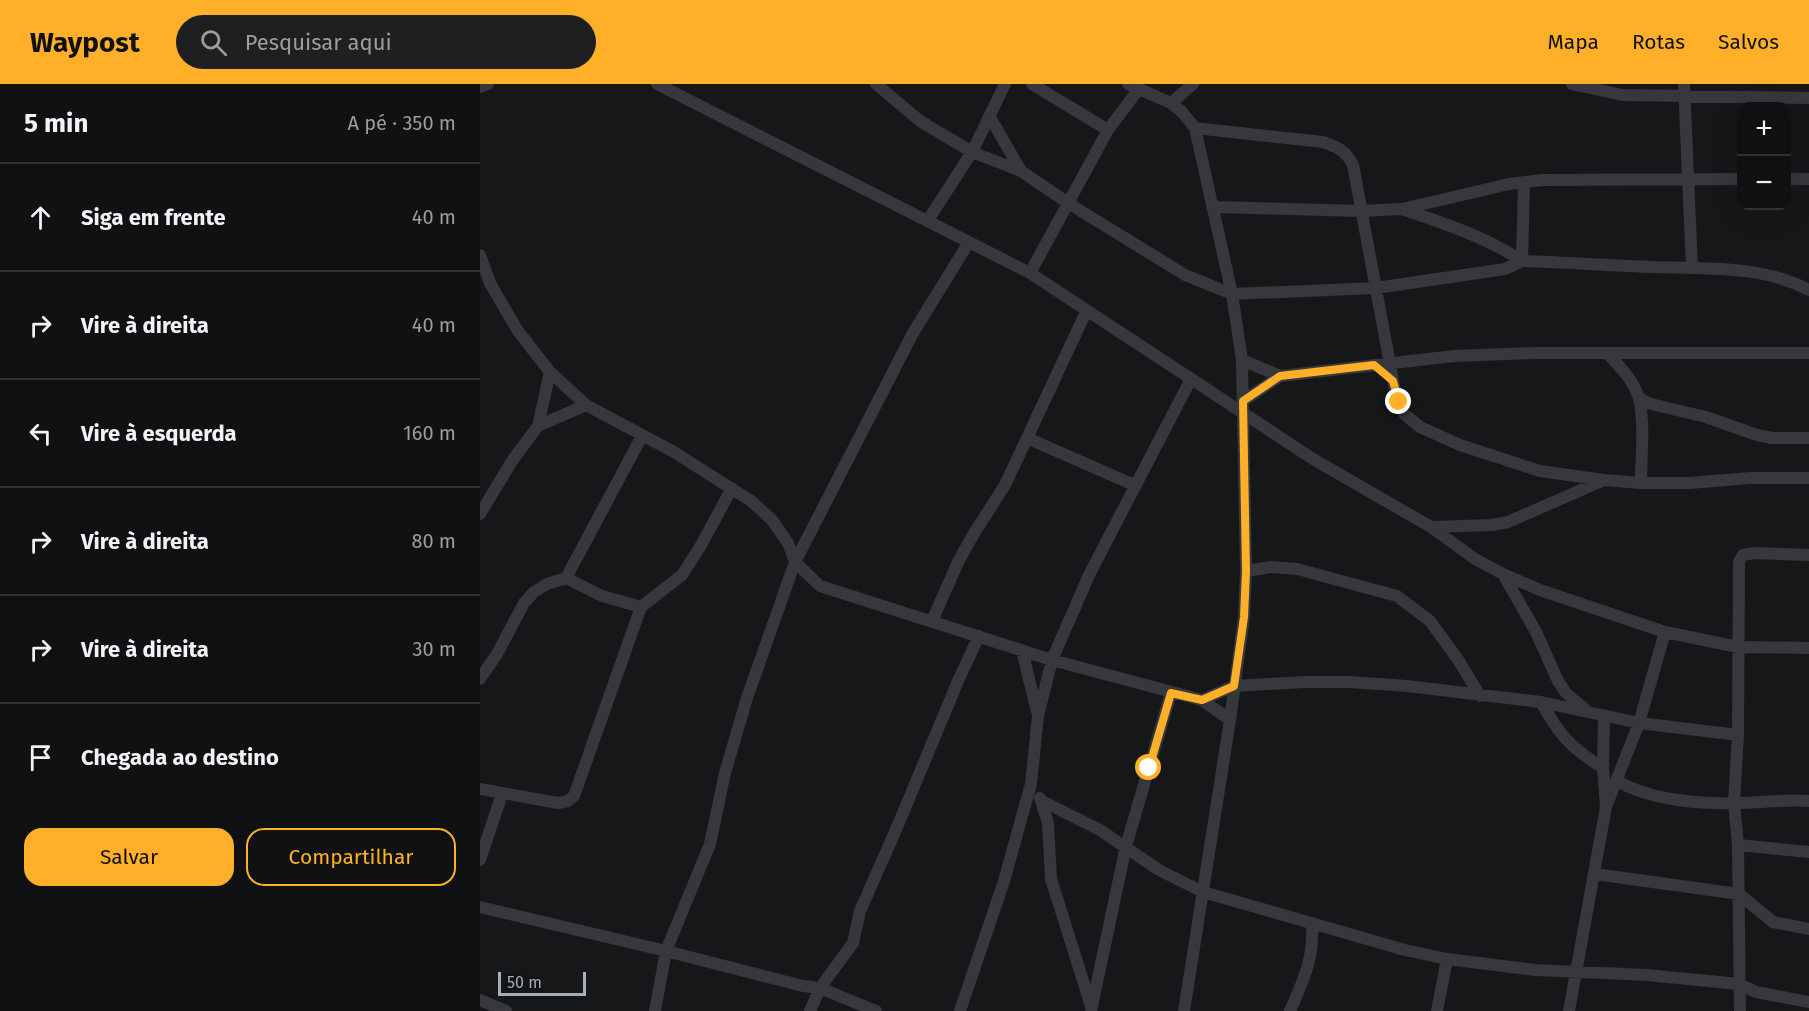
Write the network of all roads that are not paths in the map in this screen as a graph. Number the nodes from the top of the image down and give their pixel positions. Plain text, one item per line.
1 (488, 84) edge
2 (657, 84) edge
3 (876, 84) edge
4 (1032, 84) edge
5 (1193, 84) edge
6 (1572, 84) edge
7 (1004, 85) edge
8 (480, 87) edge
9 (1133, 87) edge
10 (1684, 90) edge
11 (1809, 98) edge
12 (1171, 103) junction
13 (990, 117) junction
14 (1195, 128) junction
15 (1108, 130) junction
16 (972, 152) junction
17 (1021, 171) junction
18 (1809, 178) edge
19 (1688, 179) junction
20 (1737, 179) edge
21 (1791, 179) edge
22 (1524, 182) junction
23 (1068, 203) junction
24 (1212, 207) junction
25 (1402, 209) junction
26 (1362, 211) junction
27 (928, 220) junction
28 (969, 242) junction
29 (480, 255) edge
30 (1522, 261) junction
31 (1692, 268) junction
32 (1030, 273) junction
33 (1376, 288) junction
34 (1809, 290) edge
35 (1232, 294) junction
36 (1086, 312) junction
37 (1809, 352) edge
38 (1607, 353) junction
39 (1242, 360) junction
40 (1390, 363) junction
41 (1374, 365) junction
42 (550, 372) junction
43 (1280, 376) junction
44 (1191, 379) junction
45 (1393, 381) junction
46 (1639, 398) junction
47 (586, 405) junction
48 (1243, 407) junction
49 (538, 426) junction
50 (642, 436) junction
51 (1027, 438) junction
52 (1809, 438) edge
53 (1809, 478) edge
54 (1604, 480) junction
55 (1641, 483) junction
56 (1134, 485) junction
57 (732, 488) junction
58 (480, 514) edge
59 (1431, 527) junction
60 (1809, 555) edge
61 (795, 562) junction
62 (1246, 571) junction
63 (1503, 574) junction
64 (566, 578) junction
65 (641, 607) junction
66 (932, 621) junction
67 (1665, 632) junction
68 (979, 636) junction
69 (1738, 646) junction
70 (1809, 648) edge
71 (1022, 650) junction
72 (1052, 660) junction
73 (480, 679) edge
74 (1234, 686) junction
75 (1171, 693) junction
76 (1480, 696) junction
77 (1202, 700) junction
78 (1541, 702) junction
79 (1588, 712) junction
80 (1604, 715) junction
81 (1038, 716) junction
82 (1230, 720) junction
83 (1639, 723) junction
84 (1738, 735) junction
85 (1603, 768) junction
86 (1617, 781) junction
87 (1031, 784) junction
88 (480, 789) edge
89 (502, 794) junction
90 (1042, 801) junction
91 (1809, 801) edge
92 (1734, 803) junction
93 (1606, 807) junction
94 (1738, 845) junction
95 (1126, 846) junction
96 (1809, 852) edge
97 (480, 860) edge
98 (1595, 874) junction
99 (1203, 892) junction
100 (1738, 894) junction
101 (480, 908) edge
102 (1312, 923) junction
103 (1809, 929) edge
104 (666, 951) junction
105 (1447, 959) junction
106 (1577, 972) junction
107 (1738, 984) junction
108 (803, 986) junction
109 (820, 988) junction
110 (480, 1000) edge
111 (1809, 1002) edge
112 (811, 1006) edge
113 (1091, 1009) edge
114 (506, 1011) edge
115 (655, 1011) edge
116 (876, 1011) edge
117 (960, 1011) edge
118 (1184, 1011) edge
119 (1290, 1011) edge
120 (1437, 1011) edge
121 (1569, 1011) edge
122 (1740, 1011) edge

1 - 8 street
2 - 27 street
3 - 16 street
4 - 15 street
5 - 12 street
6 - 10 street
7 - 13 street
9 - 12 street
9 - 15 street
10 - 11 street
10 - 19 street
12 - 14 street
13 - 16 street
13 - 17 street
14 - 24 street
14 - 26 street
15 - 23 street
16 - 17 street
16 - 27 street
17 - 23 street
18 - 21 street
19 - 20 street
19 - 22 street
19 - 31 street
22 - 25 street
22 - 30 street
23 - 32 street
23 - 35 street
24 - 26 street
24 - 35 street
25 - 26 street
25 - 30 street
26 - 33 street
27 - 28 street
28 - 32 street
28 - 61 street
29 - 42 street
30 - 31 street
30 - 33 street
31 - 34 street
32 - 36 street
33 - 35 street
33 - 40 street
35 - 39 street
36 - 44 street
36 - 51 street
37 - 38 street
38 - 40 street
38 - 46 street
39 - 43 street
39 - 48 street
40 - 41 street
40 - 45 street
41 - 43 street
41 - 45 street
42 - 47 street
42 - 49 street
43 - 48 street
44 - 48 street
44 - 56 street
45 - 54 street
46 - 52 street
46 - 55 street
47 - 49 street
47 - 50 street
48 - 59 street
48 - 62 street
49 - 58 street
50 - 57 street
50 - 64 street
51 - 56 street
51 - 66 street
53 - 55 street
54 - 55 street
54 - 59 street
56 - 72 street
57 - 61 street
57 - 65 street
59 - 63 street
60 - 69 street
61 - 66 street
61 - 104 street
62 - 74 street
62 - 76 street
63 - 67 street
63 - 79 street
64 - 65 street
64 - 73 street
65 - 89 street
66 - 68 street
67 - 69 street
67 - 83 street
68 - 71 street
68 - 109 street
69 - 70 street
69 - 84 street
71 - 72 street
71 - 81 street
72 - 75 street
72 - 81 street
74 - 76 street
74 - 77 street
74 - 82 street
75 - 77 street
75 - 95 street
76 - 78 street
77 - 82 street
78 - 79 street
78 - 85 street
79 - 80 street
80 - 83 street
80 - 85 street
81 - 87 street
82 - 99 street
83 - 84 street
83 - 86 street
84 - 92 street
85 - 93 street
86 - 92 street
86 - 93 street
87 - 90 street
87 - 117 street
88 - 89 street
89 - 97 street
90 - 95 street
90 - 113 street
91 - 92 street
92 - 94 street
93 - 98 street
94 - 96 street
94 - 100 street
95 - 99 street
95 - 113 street
98 - 100 street
98 - 106 street
99 - 102 street
99 - 118 street
100 - 103 street
100 - 107 street
101 - 104 street
102 - 105 street
102 - 119 street
104 - 108 street
104 - 115 street
105 - 106 street
105 - 120 street
106 - 107 street
106 - 121 street
107 - 111 street
107 - 122 street
108 - 109 street
108 - 112 street
109 - 112 street
109 - 116 street
110 - 114 street

